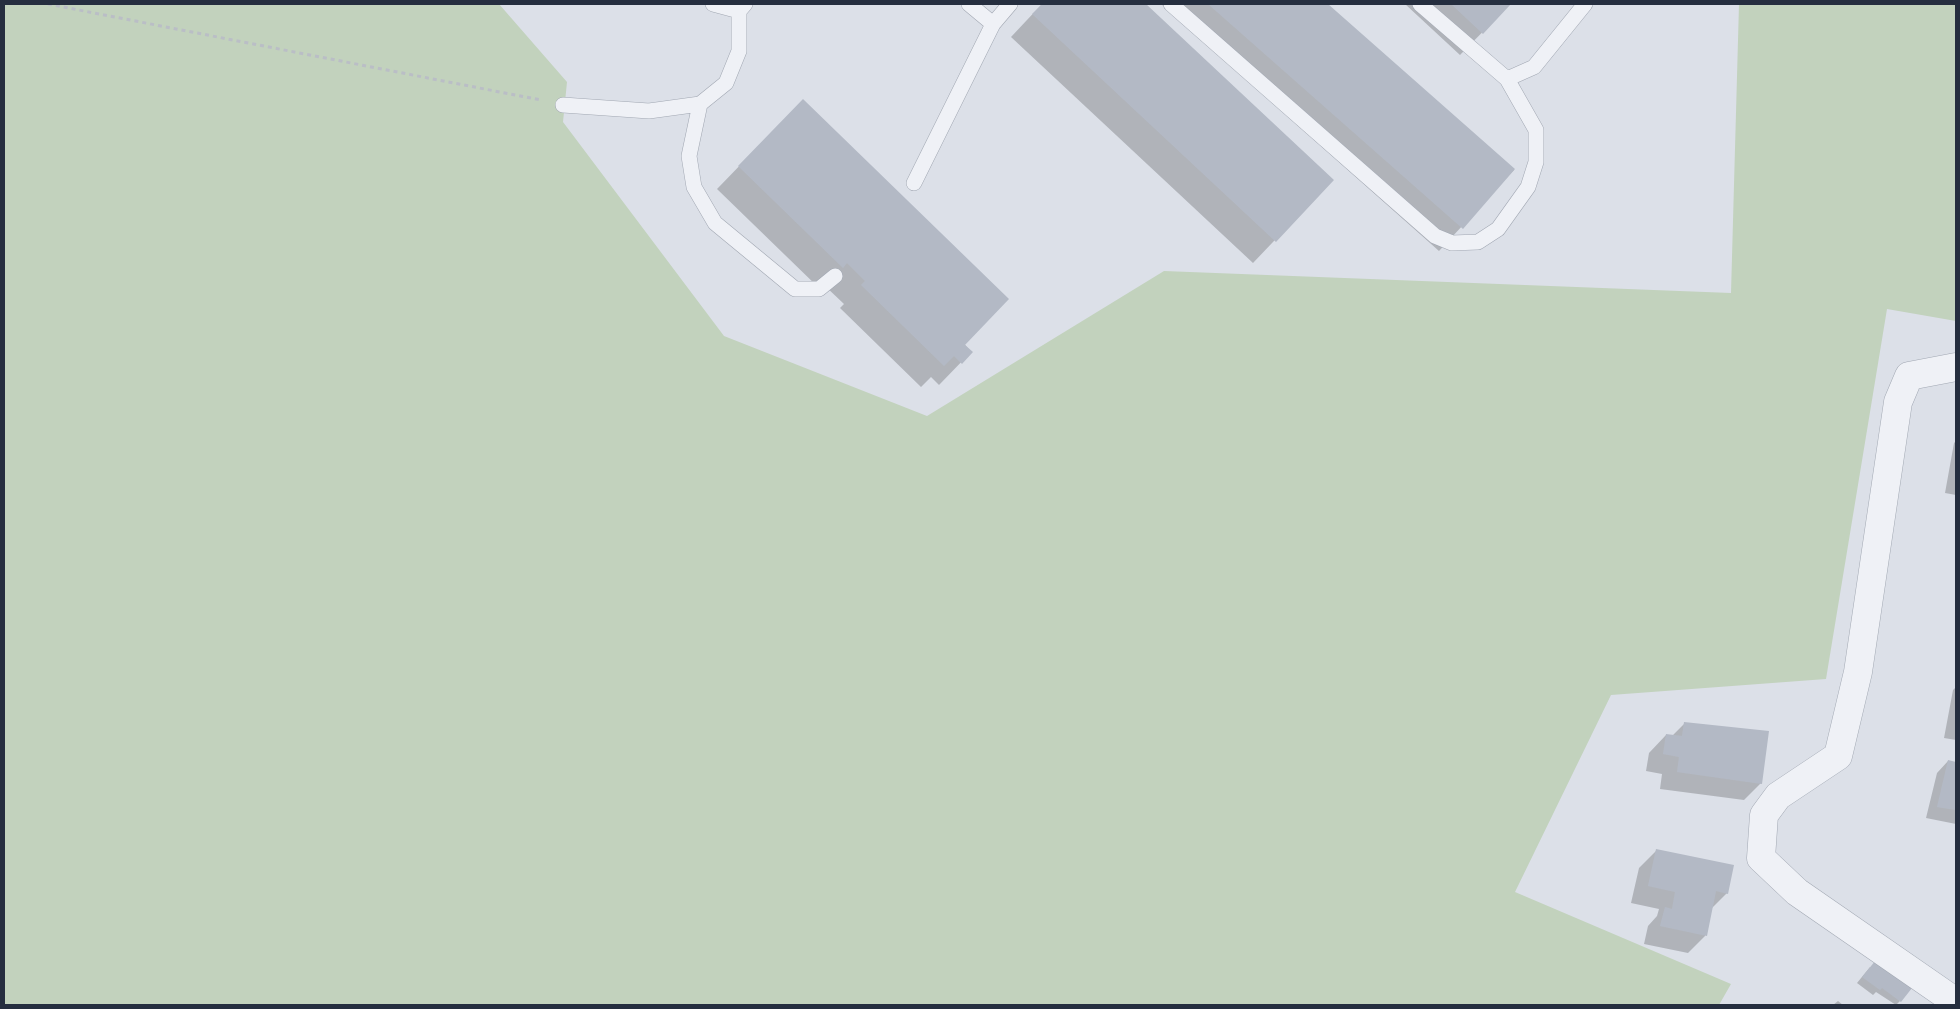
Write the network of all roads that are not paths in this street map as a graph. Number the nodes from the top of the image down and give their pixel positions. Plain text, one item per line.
1 (713, 4) edge
2 (969, 4) edge
3 (1010, 4) edge
4 (1172, 4) edge
5 (1420, 4) edge
6 (1585, 4) edge
7 (742, 8) edge
8 (992, 24) junction
9 (1507, 79) junction
10 (700, 104) junction
11 (563, 105) road end
12 (914, 183) dead end
13 (835, 276) dead end
14 (1956, 367) edge
15 (1956, 1002) edge

1 - 7 lane
2 - 8 lane
3 - 8 lane
4 - 9 lane
5 - 9 lane
6 - 9 lane
7 - 10 lane
8 - 12 lane
10 - 11 lane
10 - 13 lane
14 - 15 street

